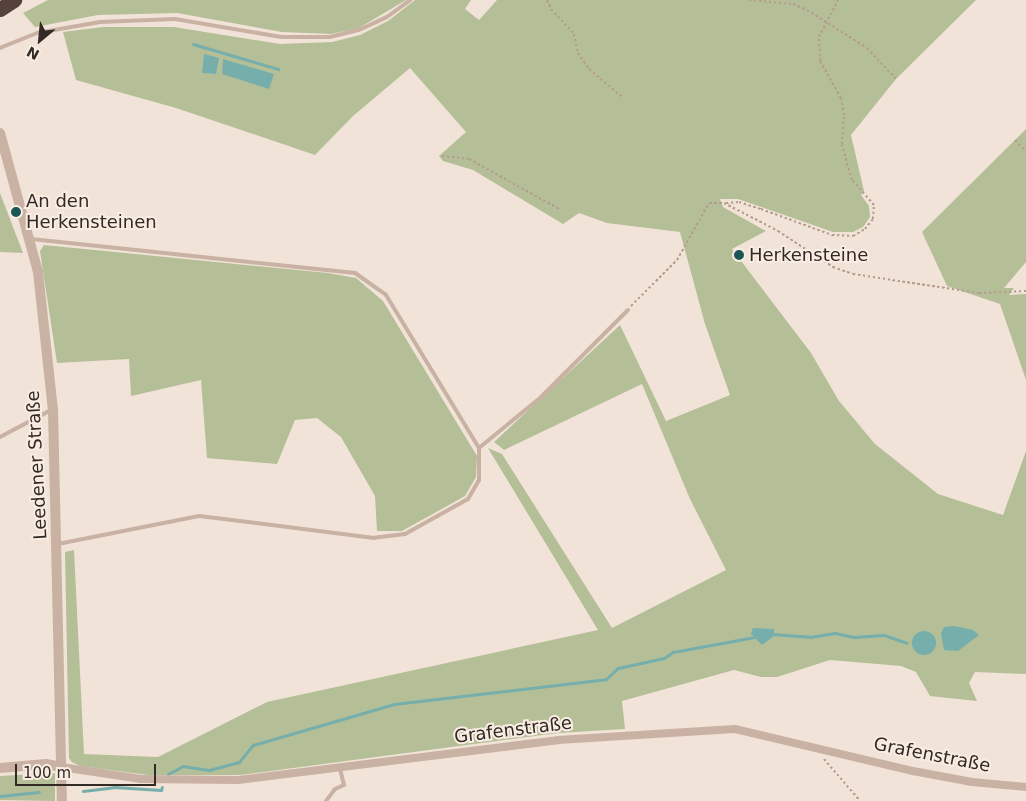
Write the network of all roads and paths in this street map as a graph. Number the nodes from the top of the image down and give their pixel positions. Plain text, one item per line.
1 (14, 0) edge
2 (410, 0) edge
3 (547, 0) edge
4 (748, 0) edge
5 (838, 0) edge
6 (0, 9) edge
7 (825, 25) junction
8 (0, 48) edge
9 (896, 79) dead end
10 (622, 97) dead end
11 (0, 133) edge
12 (1015, 140) dead end
13 (1026, 152) edge
14 (442, 156) dead end
15 (724, 203) junction
16 (561, 210) dead end
17 (31, 239) junction
18 (1026, 291) edge
19 (628, 310) joint
20 (52, 410) junction
21 (0, 437) edge
22 (479, 448) junction
23 (58, 544) junction
24 (817, 747) junction
25 (61, 767) junction
26 (0, 768) edge
27 (340, 768) junction
28 (1026, 787) edge
29 (62, 801) edge
30 (326, 801) edge
31 (860, 801) edge

1 - 6 highway
2 - 8 lane
3 - 10 path
4 - 7 path
5 - 7 path
7 - 9 path
7 - 15 path
11 - 17 street, Leedener Straße
12 - 13 path
14 - 16 path
15 - 18 path
15 - 19 path
17 - 20 street, Leedener Straße
17 - 22 lane
19 - 22 lane
20 - 21 lane
20 - 23 street, Leedener Straße
22 - 23 lane
23 - 25 street, Leedener Straße
24 - 27 street, Grafenstraße
24 - 28 street, Grafenstraße
24 - 31 path
25 - 26 street, Grafenstraße
25 - 27 street, Grafenstraße
25 - 29 street, Leedener Straße
27 - 30 lane

